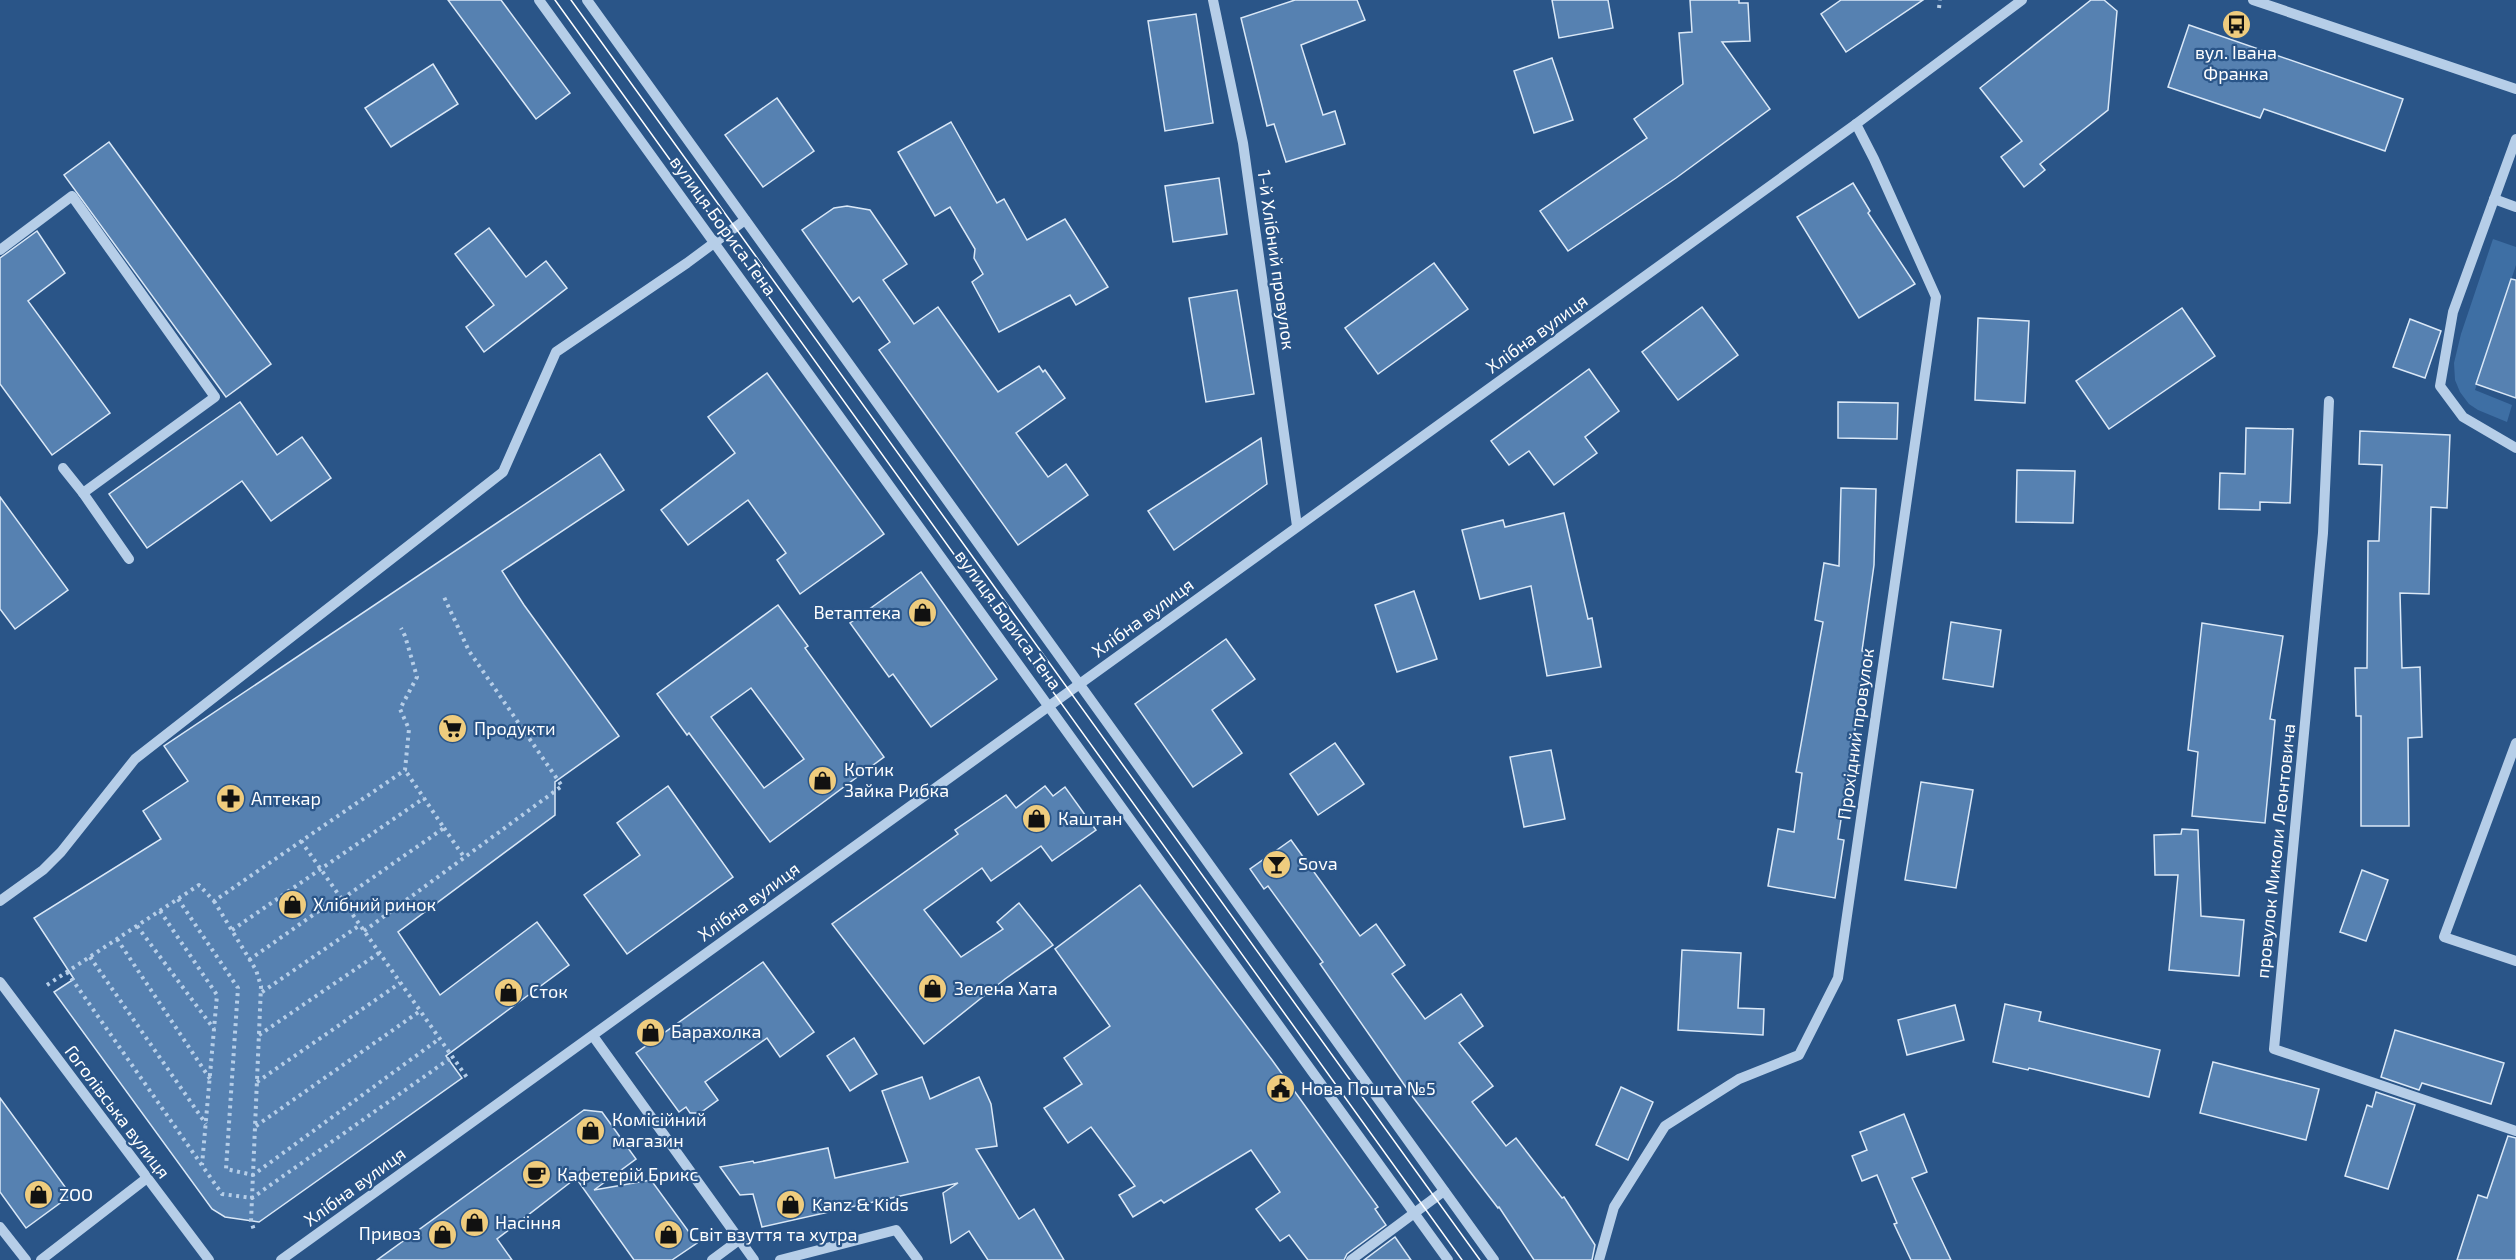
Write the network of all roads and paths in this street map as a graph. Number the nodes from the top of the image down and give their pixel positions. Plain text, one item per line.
1 (539, 0) edge
2 (587, 0) edge
3 (1213, 0) edge
4 (1940, 0) edge
5 (2022, 0) edge
6 (2253, 0) edge
7 (1939, 8) dead end
8 (2516, 89) edge
9 (1856, 124) junction
10 (2516, 139) edge
11 (2494, 199) junction
12 (2516, 207) edge
13 (745, 220) junction
14 (714, 243) junction
15 (0, 250) edge
16 (2329, 401) dead end
17 (2516, 448) edge
18 (63, 468) dead end
19 (83, 493) junction
20 (1297, 526) junction
21 (129, 559) dead end
22 (444, 597) dead end
23 (401, 628) dead end
24 (1080, 682) junction
25 (1048, 705) junction
26 (2516, 743) edge
27 (405, 770) junction
28 (424, 798) junction
29 (444, 828) junction
30 (301, 841) junction
31 (464, 857) junction
32 (321, 869) junction
33 (341, 897) junction
34 (178, 899) junction
35 (0, 901) edge
36 (214, 901) junction
37 (160, 911) junction
38 (360, 925) junction
39 (137, 926) junction
40 (231, 930) junction
41 (364, 931) junction
42 (117, 939) junction
43 (379, 952) junction
44 (90, 957) junction
45 (249, 960) junction
46 (2516, 961) edge
47 (67, 972) junction
48 (0, 982) edge
49 (400, 983) junction
50 (47, 985) dead end
51 (261, 993) junction
52 (420, 1011) junction
53 (214, 1030) junction
54 (259, 1035) junction
55 (593, 1036) junction
56 (439, 1039) junction
57 (452, 1057) junction
58 (210, 1079) junction
59 (468, 1079) dead end
60 (257, 1083) junction
61 (206, 1125) junction
62 (255, 1126) junction
63 (2516, 1131) edge
64 (202, 1166) junction
65 (253, 1175) junction
66 (147, 1179) junction
67 (1444, 1191) junction
68 (252, 1198) junction
69 (1415, 1214) junction
70 (0, 1227) edge
71 (254, 1230) dead end
72 (739, 1240) junction
73 (26, 1260) edge
74 (41, 1260) edge
75 (209, 1260) edge
76 (281, 1260) edge
77 (712, 1260) edge
78 (754, 1260) edge
79 (780, 1260) edge
80 (918, 1260) edge
81 (1351, 1260) edge
82 (1448, 1260) edge
83 (1494, 1260) edge
84 (1599, 1260) edge

1 - 14 street, вулиця Бориса Тена
2 - 13 street, вулиця Бориса Тена
3 - 20 street, 1-й Хлібний провулок
4 - 7 path
5 - 9 street, Хлібна вулиця
6 - 8 street
9 - 20 street, Хлібна вулиця
9 - 84 street, Прохідний провулок
10 - 11 street
11 - 12 street
11 - 17 street
13 - 14 street
13 - 24 street, вулиця Бориса Тена
14 - 25 street, вулиця Бориса Тена
14 - 35 street
15 - 19 street
16 - 63 street, провулок Миколи Леонтовича
18 - 19 street
19 - 21 street
20 - 24 street, Хлібна вулиця
22 - 31 path
23 - 27 path
24 - 25 street, Хлібна вулиця
24 - 67 street, вулиця Бориса Тена
25 - 55 street, Хлібна вулиця
25 - 69 street, вулиця Бориса Тена
26 - 46 street
27 - 28 path
27 - 30 path
28 - 29 path
28 - 32 path
29 - 31 path
29 - 33 path
30 - 32 path
30 - 36 path
31 - 41 path
32 - 33 path
32 - 40 path
33 - 38 path
33 - 45 path
34 - 36 path
34 - 37 path
34 - 65 path
36 - 40 path
37 - 39 path
37 - 53 path
38 - 41 path
38 - 51 path
39 - 42 path
39 - 53 path
40 - 45 path
41 - 43 path
42 - 44 path
42 - 58 path
43 - 49 path
43 - 54 path
44 - 47 path
44 - 61 path
45 - 51 path
47 - 50 path
47 - 64 path
48 - 66 street, Гоголівська вулиця
49 - 52 path
49 - 60 path
51 - 54 path
52 - 56 path
52 - 62 path
53 - 58 path
54 - 60 path
55 - 72 street
55 - 76 street, Хлібна вулиця
56 - 57 path
56 - 65 path
57 - 59 path
57 - 68 path
58 - 61 path
60 - 62 path
61 - 64 path
62 - 65 path
64 - 68 path
65 - 68 path
66 - 74 street
66 - 75 street, Гоголівська вулиця
67 - 69 street
67 - 83 street, вулиця Бориса Тена
68 - 71 path
69 - 81 street
69 - 82 street, вулиця Бориса Тена
70 - 73 street
72 - 77 street
72 - 78 street
79 - 80 street

